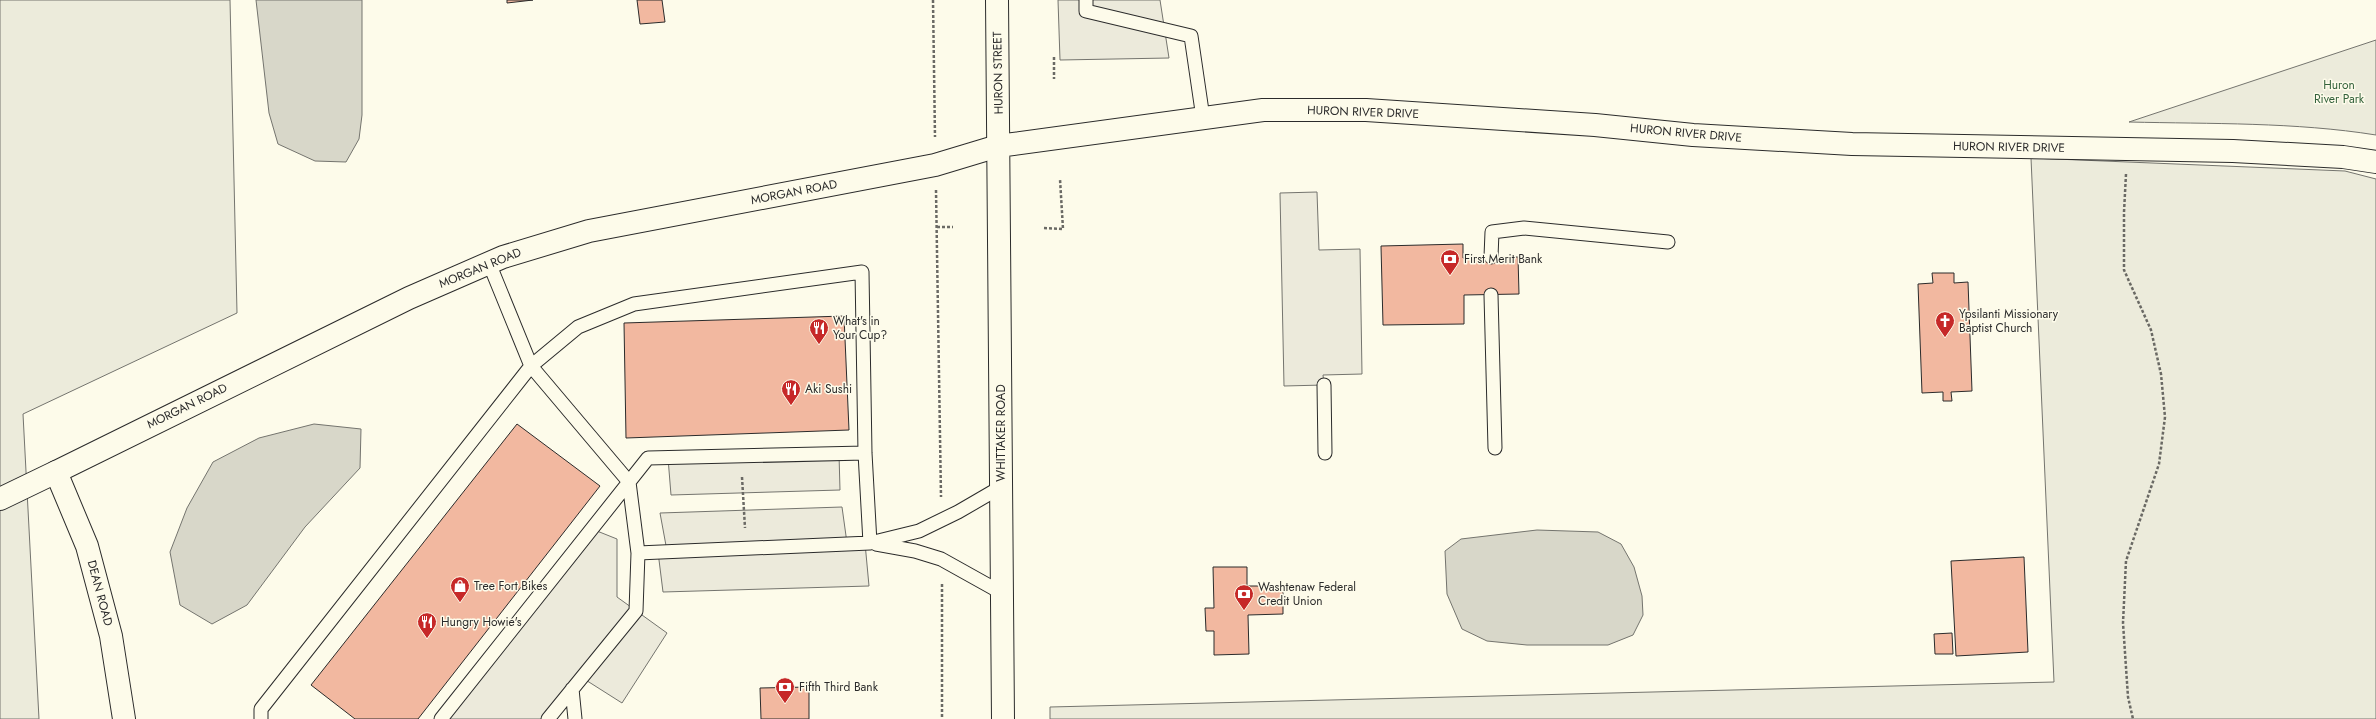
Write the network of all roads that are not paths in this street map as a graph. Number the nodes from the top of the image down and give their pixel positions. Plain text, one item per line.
1 (997, 0) edge
2 (1086, 0) edge
3 (1203, 118) junction
4 (998, 146) junction
5 (2376, 162) edge
6 (1668, 242) dead end
7 (1492, 257) dead end
8 (489, 263) junction
9 (1491, 294) dead end
10 (531, 366) junction
11 (1324, 385) dead end
12 (1495, 448) dead end
13 (864, 453) junction
14 (1325, 453) dead end
15 (56, 472) junction
16 (629, 482) junction
17 (1001, 487) junction
18 (0, 499) edge
19 (870, 543) junction
20 (638, 553) junction
21 (1002, 593) junction
22 (572, 689) junction
23 (124, 719) edge
24 (261, 719) edge
25 (441, 719) edge
26 (548, 719) edge
27 (575, 719) edge
28 (1003, 719) edge

1 - 4 main road, HURON STREET
2 - 3 lane
3 - 4 main road, HURON RIVER DRIVE
3 - 5 main road, HURON RIVER DRIVE
4 - 8 main road, MORGAN ROAD
4 - 17 main road, WHITTAKER ROAD
6 - 7 lane
8 - 10 lane
8 - 15 main road, MORGAN ROAD
9 - 12 lane
10 - 13 lane
10 - 16 lane
10 - 24 lane
11 - 14 lane
13 - 16 lane
13 - 19 lane
15 - 18 main road, MORGAN ROAD
15 - 23 main road, DEAN ROAD
16 - 20 lane
16 - 25 lane
17 - 19 lane
17 - 21 main road, WHITTAKER ROAD
19 - 20 lane
19 - 21 lane
20 - 22 lane
21 - 28 main road, WHITTAKER ROAD
22 - 26 lane
22 - 27 lane

